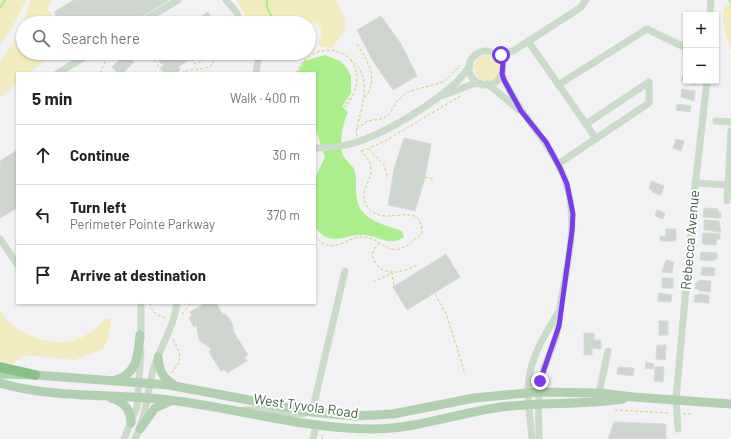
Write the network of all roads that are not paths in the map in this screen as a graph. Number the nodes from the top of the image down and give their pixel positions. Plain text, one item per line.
1 (178, 0) edge
2 (226, 0) edge
3 (586, 0) edge
4 (711, 0) edge
5 (710, 12) edge
6 (152, 16) edge
7 (238, 16) edge
8 (528, 41) junction
9 (683, 47) edge
10 (513, 50) junction
11 (497, 55) junction
12 (79, 60) edge
13 (258, 60) edge
14 (470, 65) junction
15 (503, 65) junction
16 (60, 72) edge
17 (256, 72) edge
18 (502, 74) junction
19 (480, 83) junction
20 (488, 84) junction
21 (707, 84) edge
22 (558, 85) junction
23 (442, 96) junction
24 (521, 111) junction
25 (716, 121) dead end
26 (731, 122) edge
27 (586, 124) junction
28 (731, 131) edge
29 (596, 139) junction
30 (316, 148) edge
31 (558, 164) junction
32 (695, 183) junction
33 (728, 185) junction
34 (727, 201) dead end
35 (0, 239) edge
36 (16, 263) edge
37 (345, 270) dead end
38 (141, 304) edge
39 (177, 304) edge
40 (560, 311) junction
41 (140, 335) junction
42 (608, 351) dead end
43 (158, 358) junction
44 (0, 367) edge
45 (0, 374) edge
46 (35, 375) junction
47 (112, 380) junction
48 (140, 382) junction
49 (0, 383) edge
50 (151, 383) junction
51 (177, 387) junction
52 (529, 392) junction
53 (538, 392) junction
54 (599, 393) junction
55 (100, 395) junction
56 (143, 397) junction
57 (633, 397) junction
58 (676, 399) junction
59 (172, 400) junction
60 (529, 404) junction
61 (539, 404) junction
62 (731, 404) edge
63 (238, 411) junction
64 (312, 412) junction
65 (374, 416) junction
66 (131, 423) junction
67 (316, 425) junction
68 (140, 429) junction
69 (678, 429) dead end
70 (124, 439) edge
71 (135, 439) edge
72 (313, 439) edge
73 (532, 439) edge
74 (539, 439) edge

1 - 6 street
2 - 7 street
3 - 8 street
4 - 5 street
8 - 10 street
8 - 22 street
9 - 22 street
10 - 11 street
10 - 15 street
11 - 14 street
11 - 15 street
12 - 16 street
13 - 17 street
14 - 19 street
14 - 23 street
15 - 18 street
18 - 20 street
18 - 24 street
19 - 20 street
19 - 23 street
20 - 24 street
21 - 32 street, Rebecca Avenue
22 - 27 street
23 - 30 street
24 - 31 street
25 - 26 street
27 - 29 street
27 - 29 street
28 - 33 street
29 - 31 street
31 - 40 street
32 - 33 street
32 - 58 street, Rebecca Avenue
33 - 34 street
35 - 36 street
37 - 64 street
38 - 41 street
39 - 43 street
40 - 52 street
40 - 53 street
41 - 47 main road
41 - 48 street
42 - 54 street
43 - 50 street
43 - 51 main road
44 - 46 highway
45 - 46 main road, West Tyvola Road
46 - 47 main road, West Tyvola Road
47 - 48 main road, West Tyvola Road
48 - 50 main road, West Tyvola Road
48 - 56 street
49 - 55 main road, West Tyvola Road
50 - 51 main road, West Tyvola Road
50 - 56 street
51 - 64 main road, West Tyvola Road
52 - 53 main road, West Tyvola Road
52 - 60 street
52 - 65 main road, West Tyvola Road
53 - 54 main road, West Tyvola Road
53 - 61 street
54 - 57 main road, West Tyvola Road
55 - 56 main road, West Tyvola Road
55 - 66 main road
56 - 59 main road, West Tyvola Road
56 - 66 street
56 - 68 street
57 - 58 main road, West Tyvola Road
57 - 61 main road, West Tyvola Road
58 - 62 main road, West Tyvola Road
58 - 69 street, Rebecca Avenue
59 - 63 main road, West Tyvola Road
59 - 68 main road
60 - 61 main road, West Tyvola Road
60 - 67 main road, West Tyvola Road
60 - 73 street
61 - 74 street
63 - 64 street
63 - 67 main road, West Tyvola Road
64 - 65 main road, West Tyvola Road
65 - 67 main road
66 - 70 street
67 - 72 street
68 - 71 street

